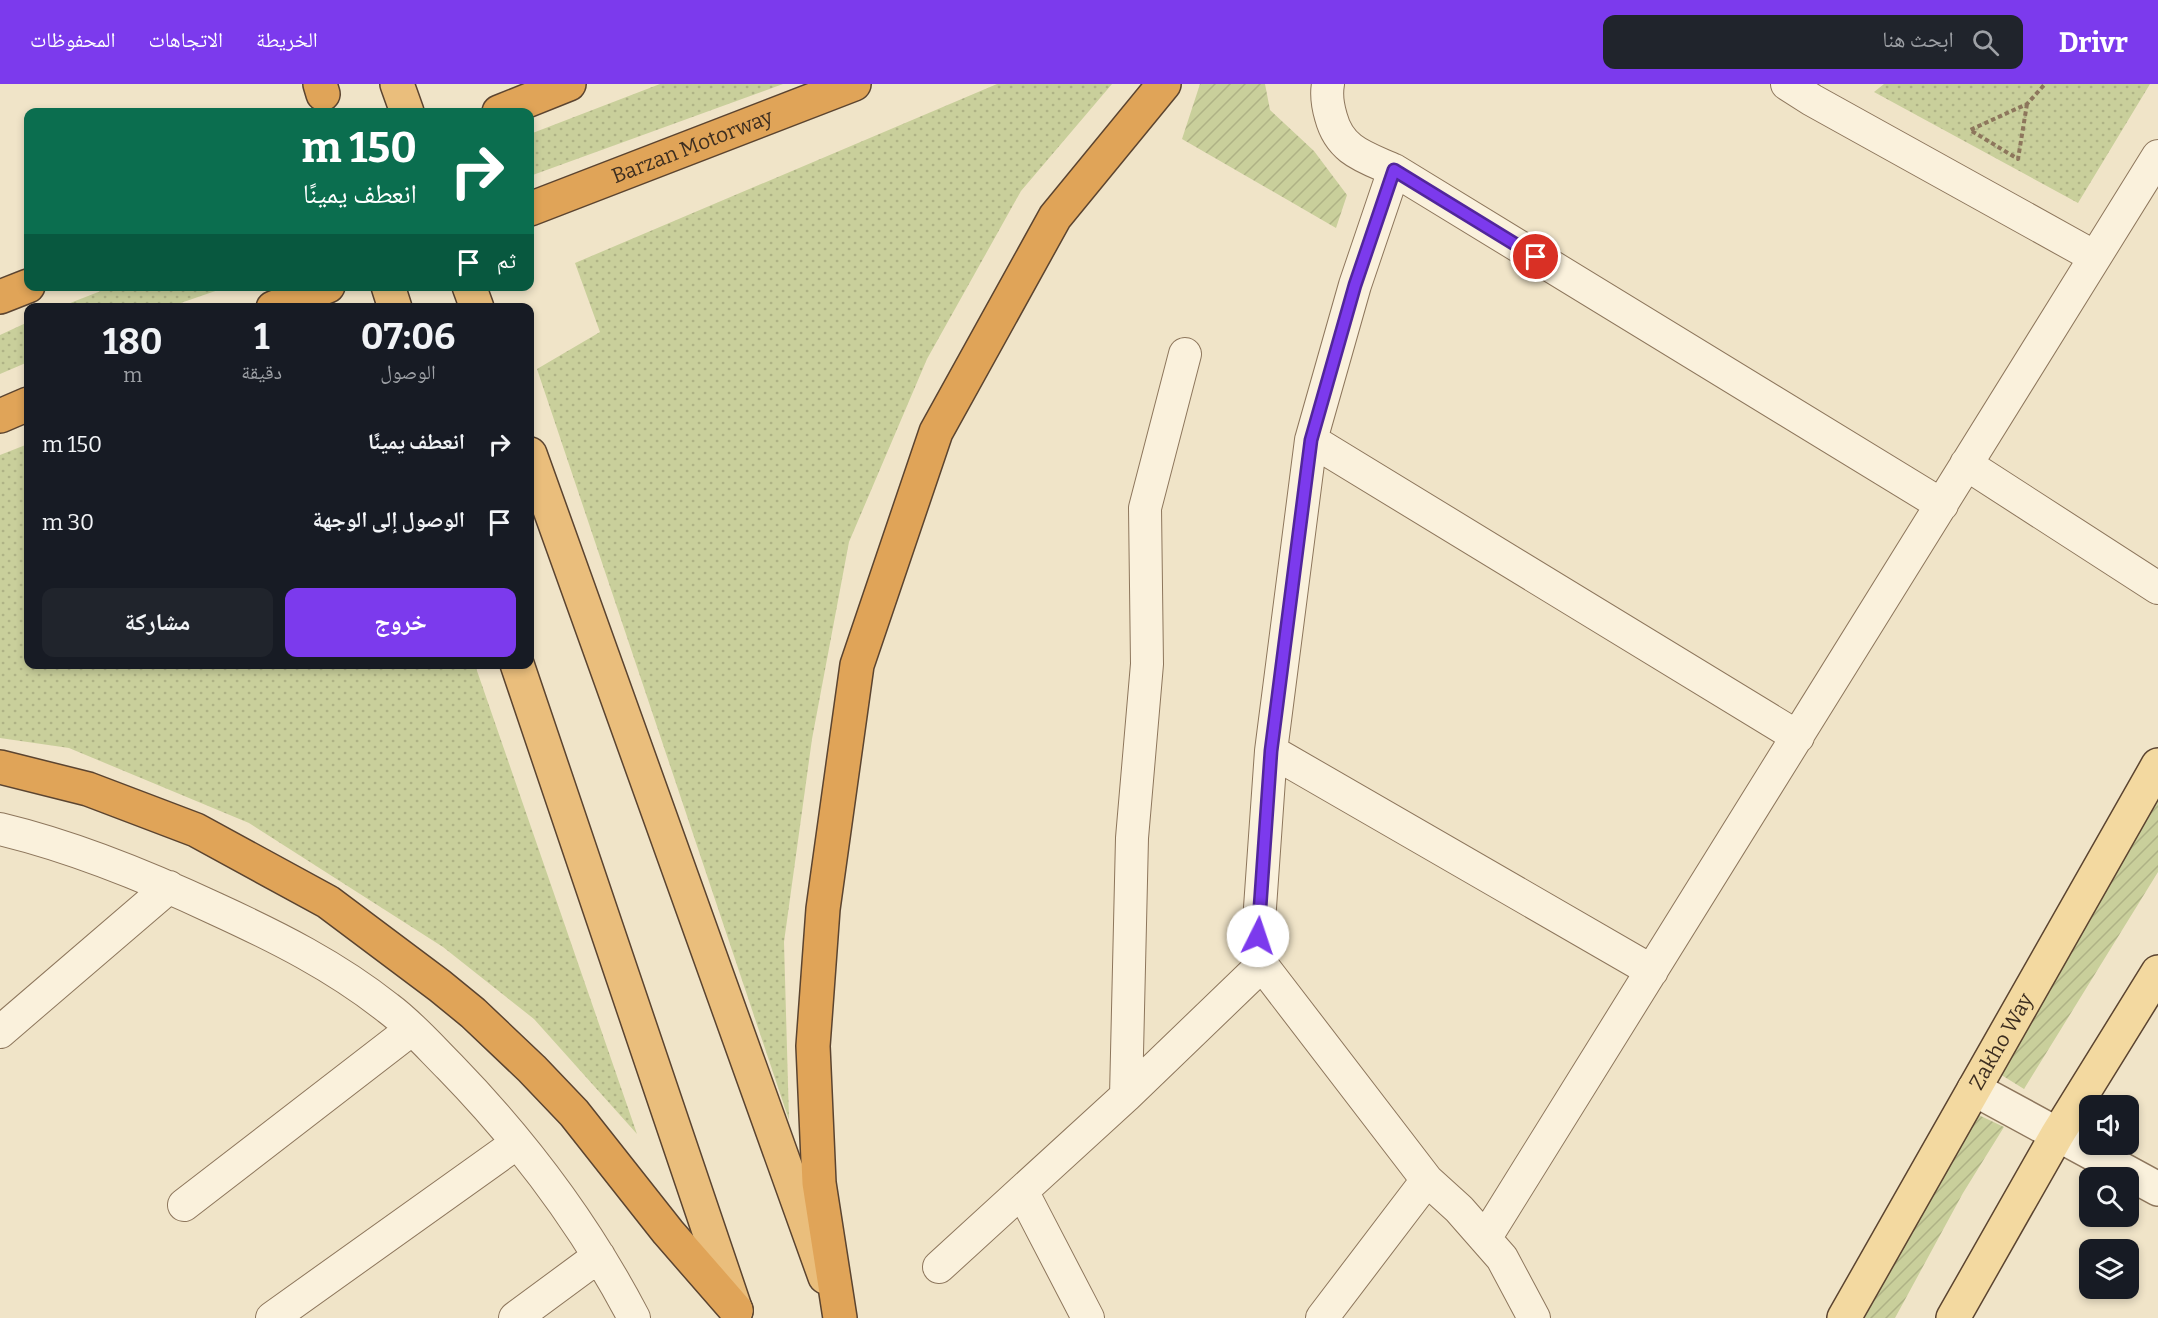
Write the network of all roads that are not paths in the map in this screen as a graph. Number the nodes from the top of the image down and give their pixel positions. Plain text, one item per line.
1 (397, 84) edge
2 (569, 84) edge
3 (854, 84) edge
4 (1164, 84) edge
5 (1328, 84) edge
6 (1812, 89) edge
7 (406, 108) edge
8 (509, 108) edge
9 (2158, 156) edge
10 (1394, 170) junction
11 (534, 207) edge
12 (2095, 257) junction
13 (24, 288) edge
14 (316, 291) edge
15 (0, 297) edge
16 (286, 303) edge
17 (1185, 354) dead end
18 (24, 406) edge
19 (0, 416) edge
20 (1311, 440) junction
21 (534, 465) edge
22 (1966, 465) junction
23 (1942, 505) junction
24 (2158, 588) edge
25 (519, 669) edge
26 (1798, 737) junction
27 (1271, 751) junction
28 (2158, 765) edge
29 (0, 767) edge
30 (0, 829) edge
31 (169, 886) junction
32 (1262, 965) junction
33 (1652, 971) junction
34 (2158, 972) edge
35 (412, 1029) junction
36 (0, 1032) edge
37 (1974, 1089) junction
38 (1126, 1096) junction
39 (2057, 1135) junction
40 (517, 1143) junction
41 (1427, 1180) junction
42 (2158, 1189) edge
43 (1022, 1191) junction
44 (184, 1205) dead end
45 (1486, 1237) junction
46 (599, 1256) junction
47 (939, 1267) dead end
48 (737, 1314) edge
49 (272, 1318) edge
50 (515, 1318) edge
51 (634, 1318) edge
52 (840, 1318) edge
53 (1088, 1318) edge
54 (1322, 1318) edge
55 (1534, 1318) edge
56 (1844, 1318) edge
57 (1953, 1318) edge

1 - 7 highway
2 - 8 highway
3 - 11 highway, Barzan Motorway
4 - 52 highway
5 - 10 street
6 - 12 street
9 - 12 street
10 - 20 street
10 - 23 street
12 - 22 street
13 - 15 highway
14 - 16 highway
17 - 38 street
18 - 19 highway
20 - 26 street
20 - 27 street
21 - 52 highway
22 - 23 street
22 - 24 street
23 - 26 street
25 - 48 highway
26 - 33 street
27 - 32 street
27 - 33 street
28 - 37 main road, Zakho Way
29 - 48 highway
30 - 31 street
31 - 35 street
31 - 36 street
32 - 38 street
32 - 41 street
33 - 45 street
34 - 39 main road
35 - 40 street
35 - 44 street
37 - 39 street
37 - 56 main road, Zakho Way
38 - 43 street
39 - 42 street
39 - 57 main road
40 - 46 street
40 - 49 street
41 - 45 street
41 - 54 street
43 - 47 street
43 - 53 street
45 - 55 street
46 - 50 street
46 - 51 street

